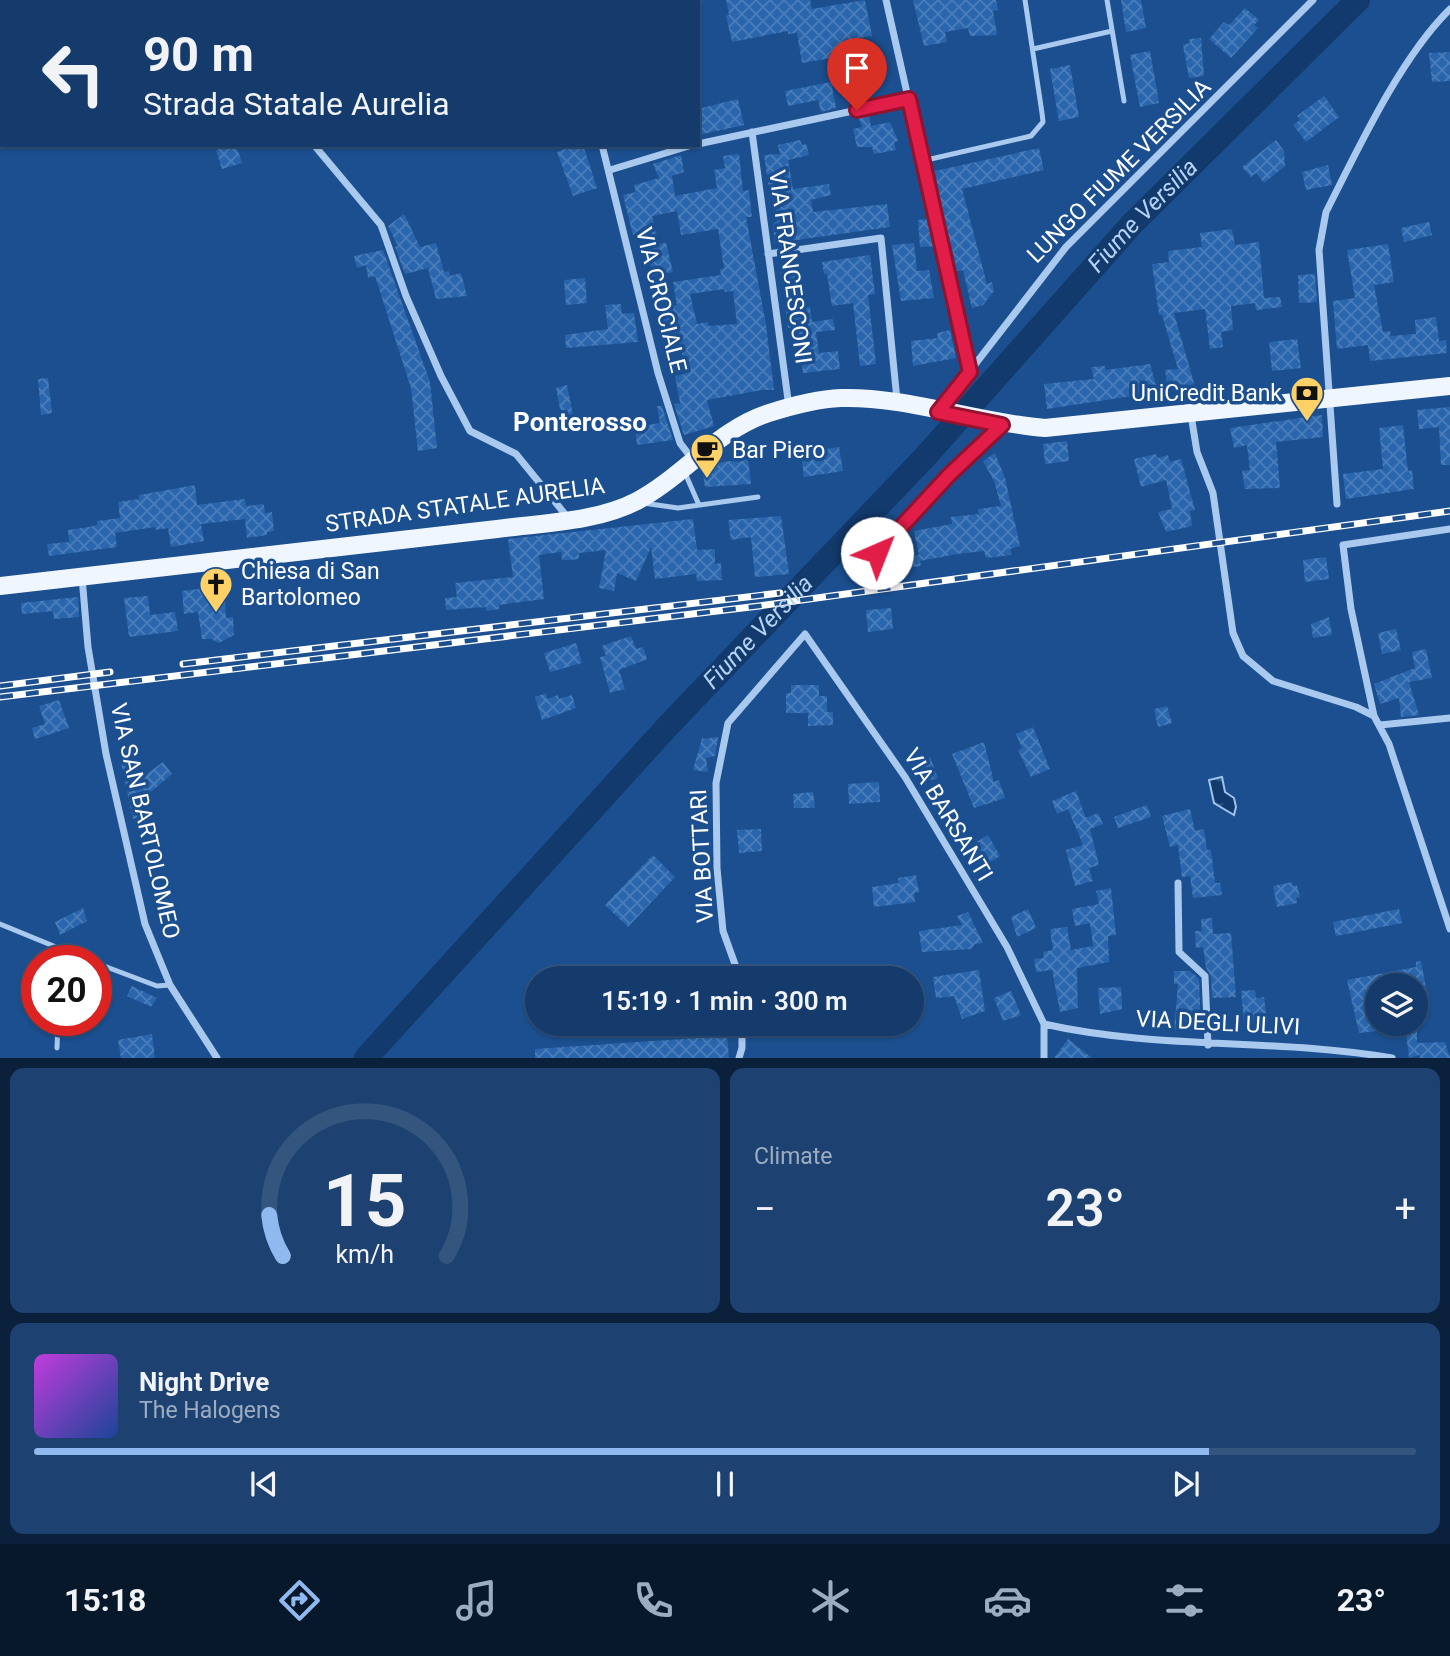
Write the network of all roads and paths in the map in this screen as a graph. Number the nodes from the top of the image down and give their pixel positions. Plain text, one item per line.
1 (887, 0) edge
2 (1025, 0) edge
3 (1107, 0) edge
4 (1299, 0) edge
5 (1313, 0) edge
6 (1450, 9) edge
7 (1301, 13) junction
8 (1111, 31) junction
9 (1033, 48) junction
10 (909, 99) junction
11 (1124, 102) dead end
12 (752, 132) junction
13 (700, 144) edge
14 (316, 147) edge
15 (603, 147) edge
16 (685, 147) edge
17 (922, 161) junction
18 (610, 170) junction
19 (768, 254) junction
20 (970, 372) junction
21 (1450, 386) edge
22 (1329, 399) junction
23 (898, 404) junction
24 (789, 408) junction
25 (1190, 411) junction
26 (942, 413) junction
27 (1002, 425) junction
28 (689, 465) junction
29 (758, 497) dead end
30 (636, 501) junction
31 (1337, 504) dead end
32 (699, 505) junction
33 (569, 519) junction
34 (1450, 529) edge
35 (877, 553) dead end
36 (82, 577) junction
37 (0, 586) edge
38 (805, 634) joint
39 (1374, 716) junction
40 (1450, 718) edge
41 (1380, 725) junction
42 (1178, 883) dead end
43 (0, 924) edge
44 (1450, 929) edge
45 (53, 945) edge
46 (736, 966) edge
47 (112, 969) edge
48 (170, 985) junction
49 (1044, 1024) junction
50 (57, 1036) edge
51 (742, 1036) edge
52 (1208, 1045) junction
53 (57, 1048) dead end
54 (217, 1058) edge
55 (739, 1058) edge
56 (1044, 1058) edge
57 (1391, 1058) edge

1 - 10 street
2 - 9 lane
3 - 8 lane
4 - 7 street
5 - 7 street, LUNGO FIUME VERSILIA
6 - 22 street
7 - 20 street, LUNGO FIUME VERSILIA
8 - 9 lane
8 - 11 lane
9 - 17 lane
10 - 12 street
10 - 17 street
12 - 13 street
12 - 19 street, VIA FRANCESCONI
14 - 33 street
15 - 18 street, VIA CROCIALE
16 - 18 street
17 - 20 street
18 - 28 street, VIA CROCIALE
19 - 23 street
19 - 24 street, VIA FRANCESCONI
20 - 26 street, LUNGO FIUME VERSILIA
21 - 22 main road, STRADA STATALE AURELIA
22 - 25 main road, STRADA STATALE AURELIA
22 - 31 street
23 - 24 main road, STRADA STATALE AURELIA
23 - 26 main road, STRADA STATALE AURELIA
24 - 28 main road, STRADA STATALE AURELIA
25 - 27 main road, STRADA STATALE AURELIA
25 - 39 street
26 - 27 main road, STRADA STATALE AURELIA
27 - 35 lane
28 - 30 main road, STRADA STATALE AURELIA
28 - 32 lane
29 - 32 lane
30 - 32 lane
30 - 33 main road, STRADA STATALE AURELIA
33 - 36 main road, STRADA STATALE AURELIA
34 - 39 street
36 - 37 main road, STRADA STATALE AURELIA
36 - 48 street, VIA SAN BARTOLOMEO
38 - 46 street, VIA BOTTARI
38 - 49 street, VIA BARSANTI
39 - 41 street
40 - 41 street
41 - 44 street
42 - 52 street
43 - 45 lane
47 - 48 lane
48 - 54 street, VIA SAN BARTOLOMEO
49 - 52 street, VIA DEGLI ULIVI
49 - 56 street
50 - 53 lane
51 - 55 street
52 - 57 street, VIA DEGLI ULIVI

